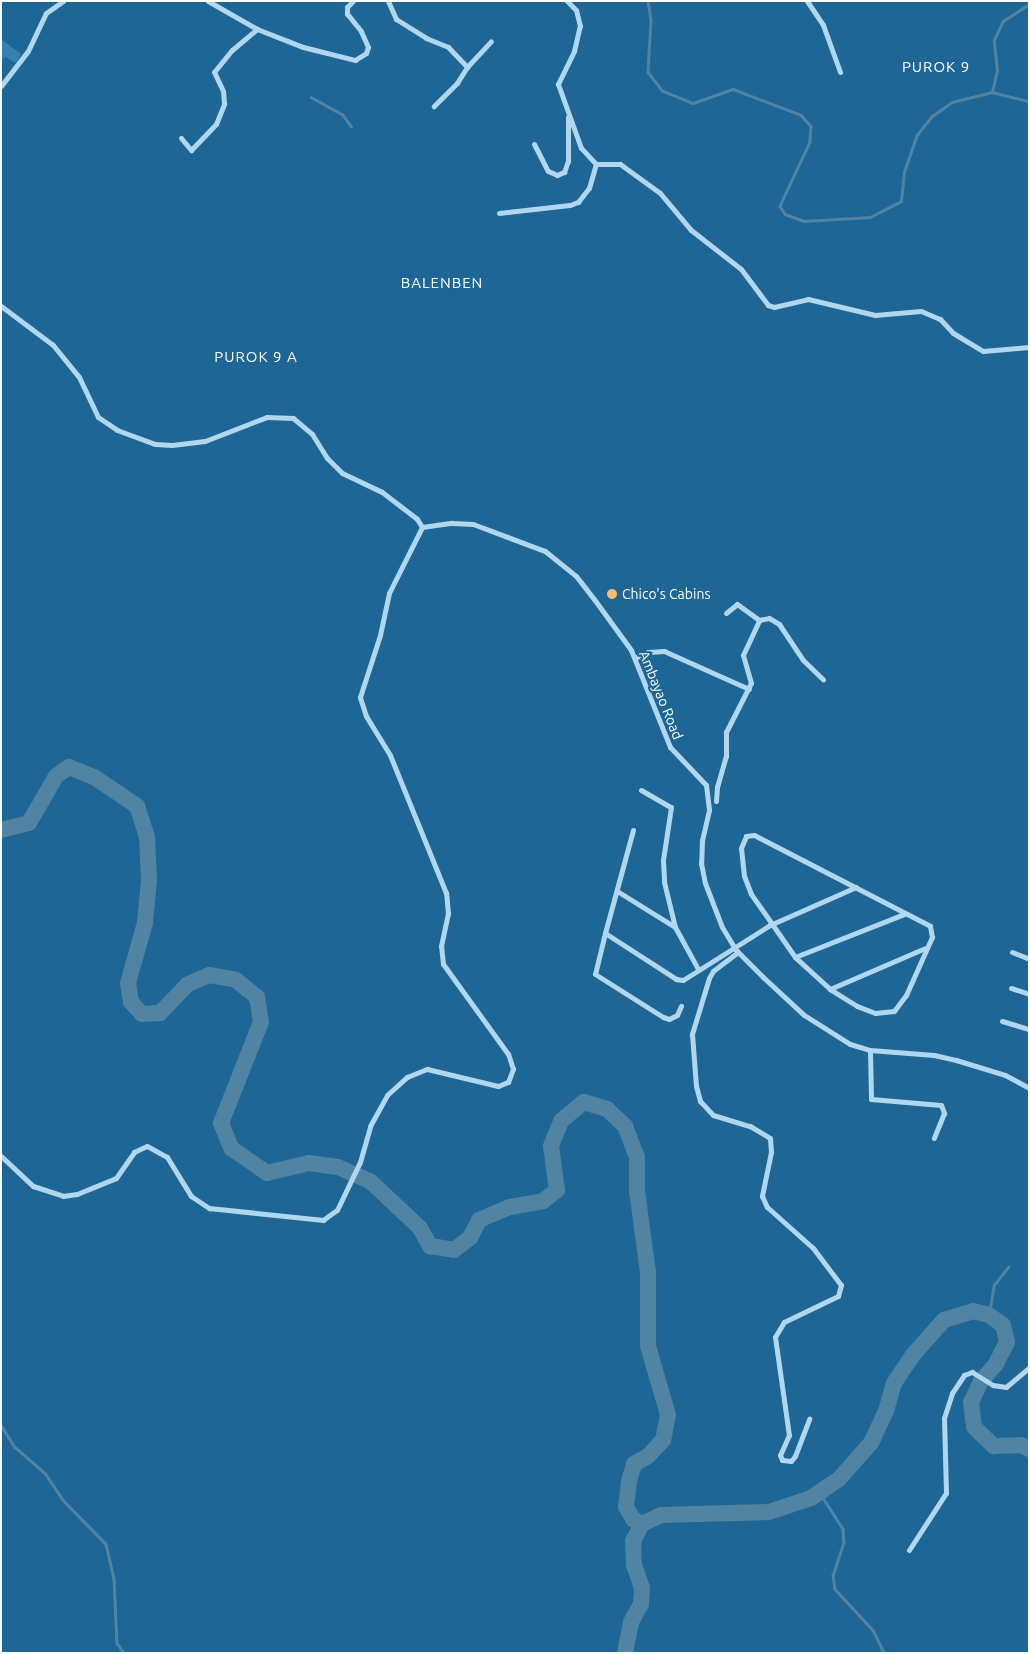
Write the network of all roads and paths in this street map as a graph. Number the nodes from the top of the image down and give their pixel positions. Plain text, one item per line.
1 (63, 1) edge
2 (208, 1) edge
3 (353, 1) edge
4 (388, 1) edge
5 (567, 1) edge
6 (807, 1) edge
7 (257, 28) junction
8 (491, 41) dead end
9 (467, 67) junction
10 (840, 72) dead end
11 (1, 86) edge
12 (434, 106) dead end
13 (568, 117) junction
14 (181, 138) dead end
15 (534, 144) dead end
16 (596, 164) junction
17 (499, 214) dead end
18 (1, 306) edge
19 (1029, 347) edge
20 (422, 527) junction
21 (726, 613) dead end
22 (759, 620) junction
23 (635, 658) junction
24 (823, 679) dead end
25 (749, 689) junction
26 (641, 790) dead end
27 (716, 801) dead end
28 (632, 830) dead end
29 (856, 887) junction
30 (616, 891) junction
31 (904, 914) junction
32 (770, 925) junction
33 (675, 927) junction
34 (605, 933) junction
35 (926, 948) junction
36 (737, 951) junction
37 (1012, 952) dead end
38 (795, 957) junction
39 (1029, 959) edge
40 (698, 968) junction
41 (1011, 988) dead end
42 (830, 989) junction
43 (1029, 994) edge
44 (681, 1006) dead end
45 (1002, 1021) dead end
46 (1029, 1030) edge
47 (870, 1050) junction
48 (1029, 1088) edge
49 (934, 1138) dead end
50 (1, 1156) edge
51 (1029, 1368) edge
52 (809, 1420) dead end
53 (909, 1550) dead end

1 - 11 street
2 - 7 street
3 - 7 street
4 - 9 street
5 - 13 street
6 - 10 street
7 - 14 street
8 - 9 street
9 - 12 street
13 - 15 street
13 - 16 street
16 - 17 street
16 - 19 street
18 - 20 street
20 - 23 street, Ambayao Road
20 - 50 street
21 - 22 street
22 - 24 street
22 - 25 street
23 - 25 street
23 - 36 street, Ambayao Road
25 - 27 street
26 - 33 street
28 - 30 street
29 - 31 street
29 - 32 street
29 - 32 street
30 - 33 street
30 - 34 street
31 - 35 street
31 - 38 street
32 - 36 street
32 - 38 street
33 - 40 street
34 - 40 street
34 - 44 street
35 - 42 street
35 - 42 street
36 - 40 street
36 - 47 street, Ambayao Road
36 - 52 street
37 - 39 street
38 - 42 street
41 - 43 street
45 - 46 street
47 - 48 street, Ambayao Road
47 - 49 street
51 - 53 street

